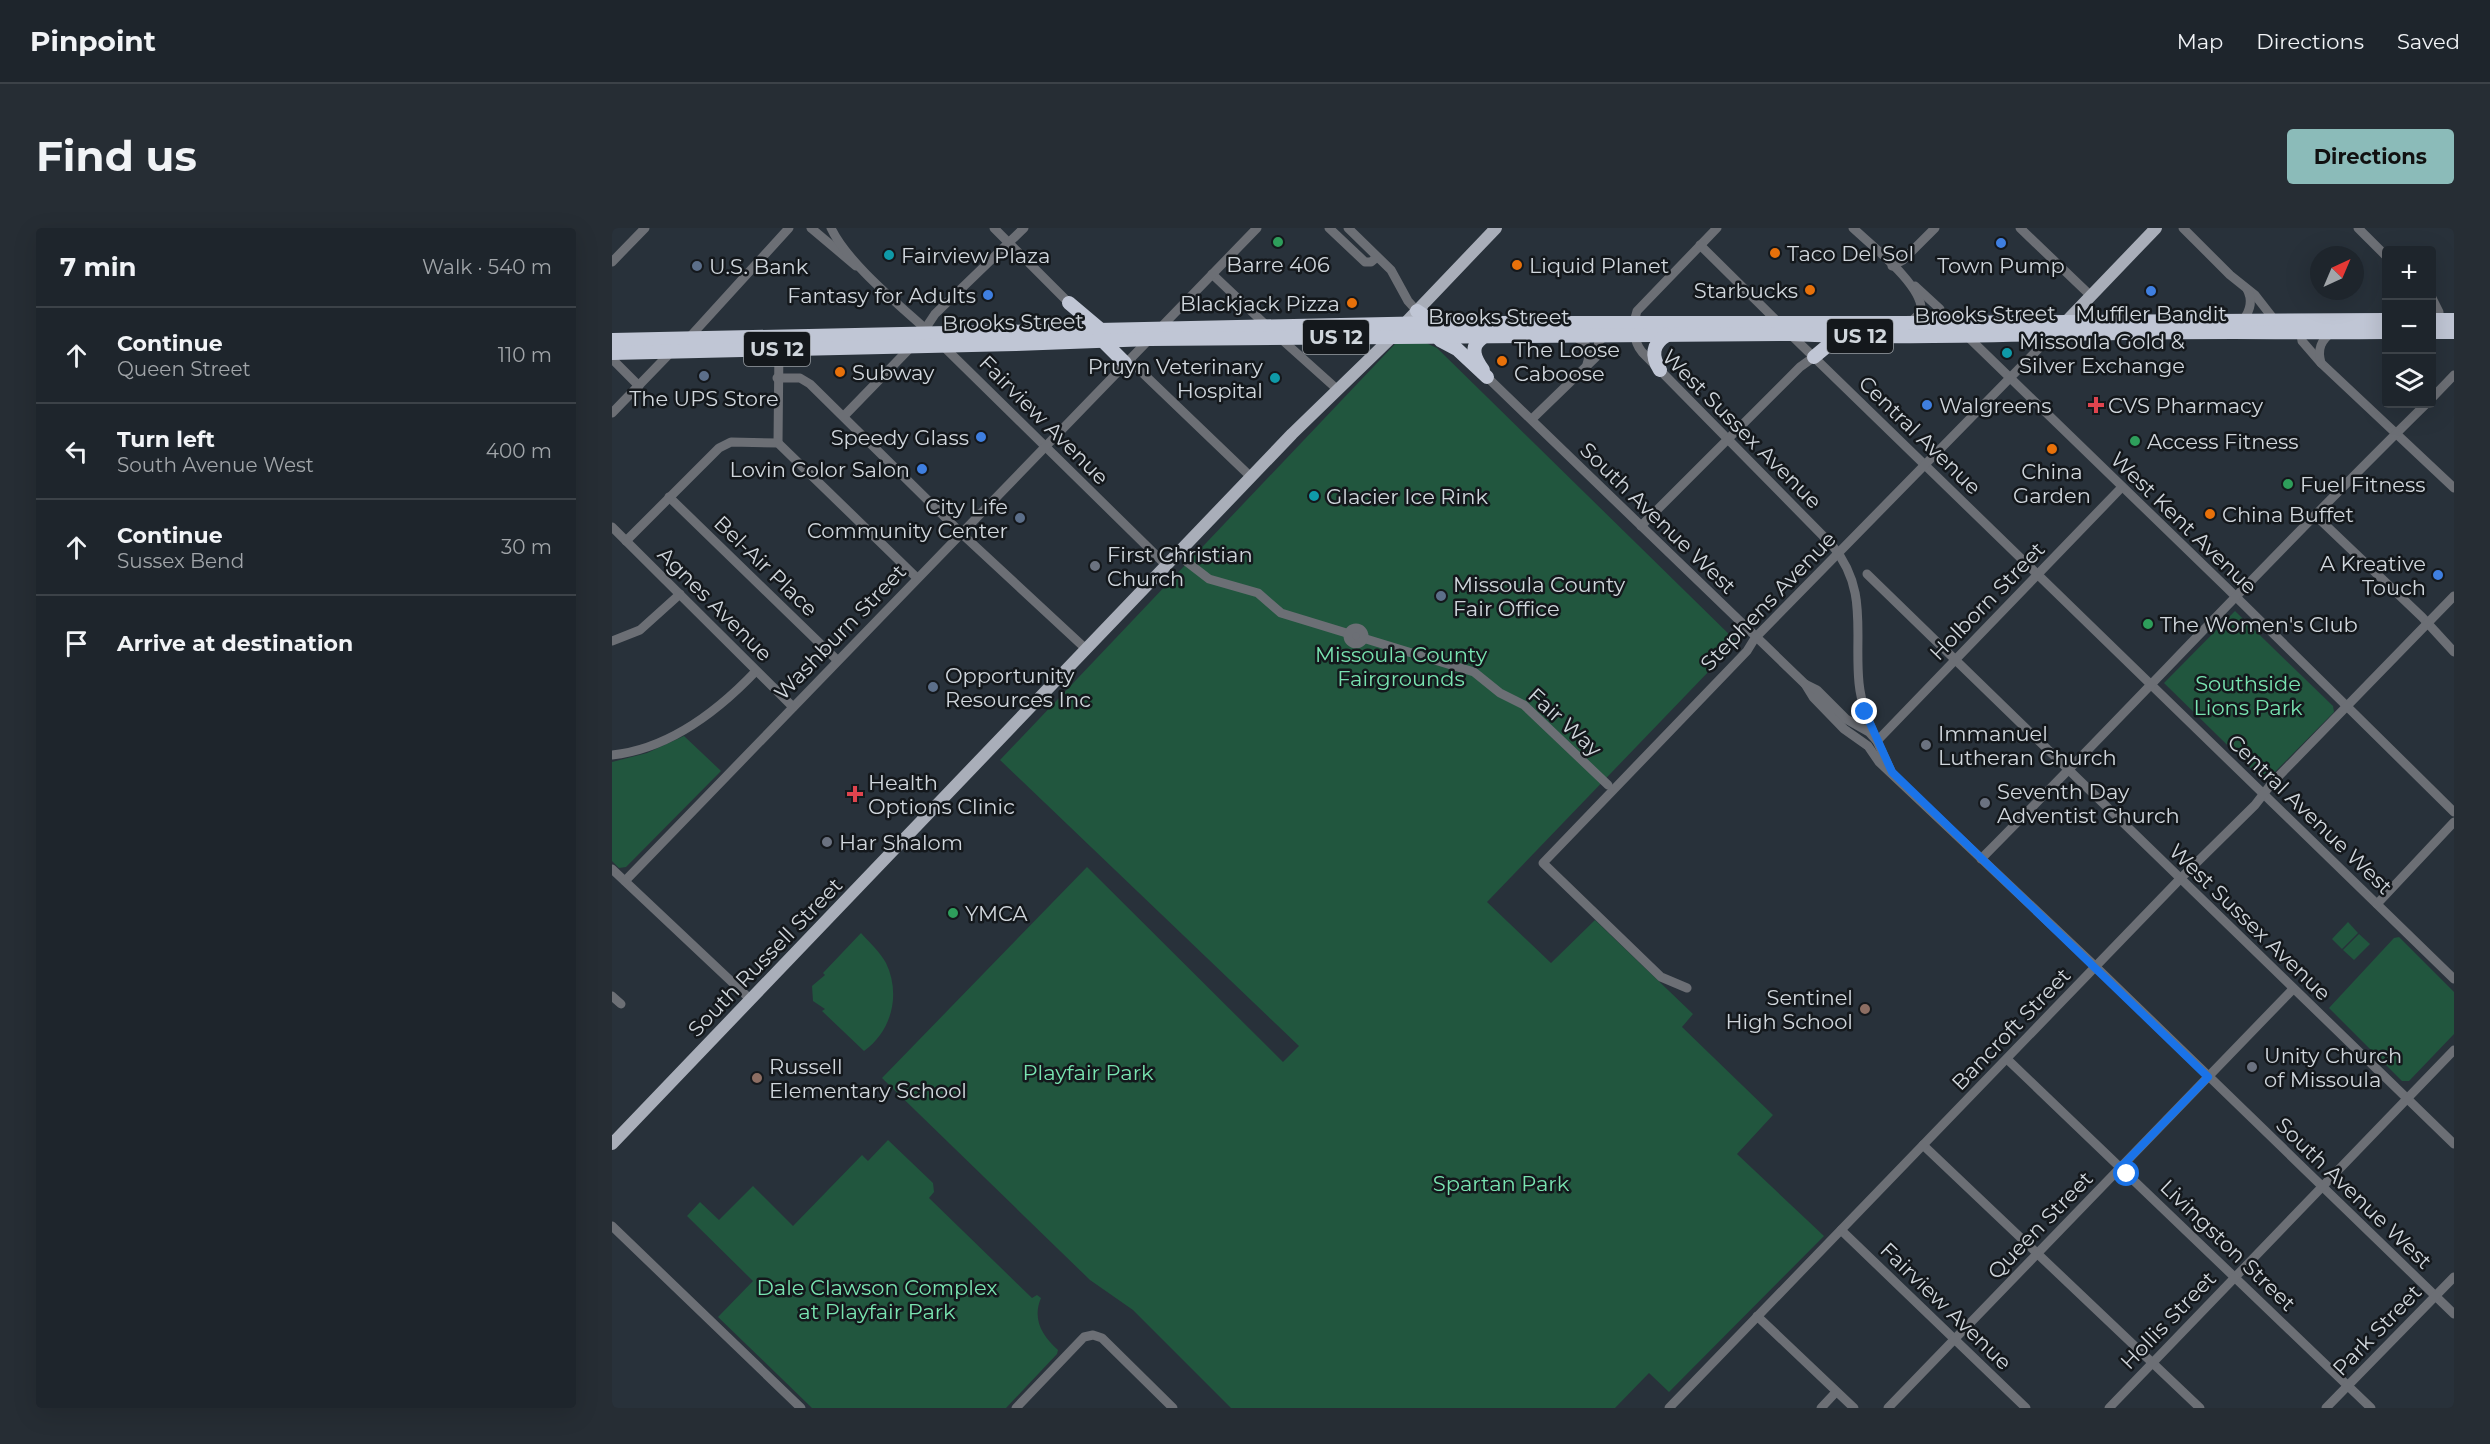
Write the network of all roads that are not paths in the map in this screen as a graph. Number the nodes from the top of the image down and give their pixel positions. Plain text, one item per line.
1 (645, 228) edge
2 (800, 228) edge
3 (811, 228) edge
4 (831, 228) edge
5 (994, 228) edge
6 (1024, 228) edge
7 (1257, 228) edge
8 (1329, 228) edge
9 (1348, 228) edge
10 (1496, 228) edge
11 (1717, 228) edge
12 (1853, 228) edge
13 (1935, 228) edge
14 (2020, 228) edge
15 (2156, 228) edge
16 (2183, 228) edge
17 (2365, 230) edge
18 (787, 232) edge
19 (820, 232) edge
20 (1009, 243) junction
21 (1700, 245) junction
22 (2382, 251) edge
23 (1377, 257) junction
24 (612, 262) edge
25 (1892, 266) junction
26 (1212, 274) junction
27 (870, 276) junction
28 (1911, 284) junction
29 (2246, 287) junction
30 (2091, 296) junction
31 (1069, 303) junction
32 (2436, 306) edge
33 (1416, 311) junction
34 (2242, 320) junction
35 (2382, 320) edge
36 (2454, 320) edge
37 (2067, 321) junction
38 (2436, 322) edge
39 (1779, 323) junction
40 (1902, 323) junction
41 (1940, 323) junction
42 (1405, 324) junction
43 (2300, 325) junction
44 (2276, 326) junction
45 (2436, 326) edge
46 (2436, 326) edge
47 (1268, 327) junction
48 (1161, 328) junction
49 (1634, 329) junction
50 (1434, 330) junction
51 (928, 331) junction
52 (1062, 331) junction
53 (2333, 331) junction
54 (2382, 332) edge
55 (2454, 332) edge
56 (1790, 334) junction
57 (2053, 334) junction
58 (1667, 335) junction
59 (1966, 335) junction
60 (1102, 336) junction
61 (1574, 336) junction
62 (1605, 336) junction
63 (1839, 336) junction
64 (1919, 336) junction
65 (1280, 337) junction
66 (1392, 337) junction
67 (688, 338) junction
68 (1150, 339) junction
69 (612, 340) edge
70 (1479, 341) junction
71 (779, 343) junction
72 (941, 344) junction
73 (912, 346) junction
74 (670, 352) junction
75 (612, 353) edge
76 (1814, 357) junction
77 (612, 359) edge
78 (1127, 362) junction
79 (2321, 363) junction
80 (1587, 364) junction
81 (1660, 370) junction
82 (2454, 375) edge
83 (1487, 377) junction
84 (777, 378) junction
85 (2009, 379) junction
86 (639, 386) junction
87 (1338, 390) junction
88 (2436, 394) edge
89 (2422, 408) edge
90 (612, 413) edge
91 (844, 416) junction
92 (1532, 419) junction
93 (2396, 433) junction
94 (1728, 441) junction
95 (778, 443) junction
96 (1044, 446) junction
97 (1926, 465) junction
98 (1251, 477) junction
99 (2122, 487) junction
100 (2454, 488) edge
101 (669, 498) junction
102 (2315, 515) junction
103 (1641, 526) junction
104 (612, 527) edge
105 (962, 534) junction
106 (626, 541) junction
107 (1839, 554) junction
108 (1187, 562) dead end
109 (1166, 565) junction
110 (2038, 575) junction
111 (917, 578) junction
112 (1852, 585) junction
113 (680, 594) junction
114 (2454, 596) edge
115 (2236, 597) junction
116 (2427, 623) junction
117 (1755, 638) junction
118 (612, 641) edge
119 (1086, 650) junction
120 (2454, 652) edge
121 (1956, 659) junction
122 (837, 660) junction
123 (756, 671) junction
124 (1804, 684) junction
125 (2151, 684) junction
126 (2347, 706) junction
127 (793, 707) junction
128 (1877, 741) junction
129 (612, 755) edge
130 (2070, 770) junction
131 (1892, 772) junction
132 (1608, 785) dead end
133 (2264, 794) junction
134 (2454, 812) edge
135 (2454, 822) edge
136 (1982, 859) junction
137 (612, 869) edge
138 (2180, 879) junction
139 (625, 881) junction
140 (2377, 904) junction
141 (2096, 967) junction
142 (2454, 979) edge
143 (1687, 988) dead end
144 (2293, 989) junction
145 (612, 996) edge
146 (750, 999) junction
147 (621, 1004) dead end
148 (2454, 1050) edge
149 (2007, 1059) junction
150 (2208, 1077) junction
151 (2408, 1098) junction
152 (612, 1144) edge
153 (2454, 1144) edge
154 (1923, 1145) junction
155 (2120, 1168) junction
156 (2321, 1187) junction
157 (612, 1226) edge
158 (1841, 1230) junction
159 (2038, 1254) junction
160 (2454, 1277) edge
161 (2233, 1278) junction
162 (2435, 1296) junction
163 (2454, 1314) edge
164 (1757, 1316) junction
165 (1954, 1340) junction
166 (2153, 1363) junction
167 (2348, 1385) junction
168 (1836, 1392) junction
169 (801, 1408) edge
170 (1016, 1408) edge
171 (1173, 1408) edge
172 (1669, 1408) edge
173 (1821, 1408) edge
174 (1854, 1408) edge
175 (1888, 1408) edge
176 (2026, 1408) edge
177 (2109, 1408) edge
178 (2200, 1408) edge
179 (2326, 1408) edge
180 (2371, 1408) edge

1 - 24 street
2 - 18 street
3 - 19 street
4 - 27 street
5 - 20 street
6 - 20 street
7 - 26 street, Washburn Street
8 - 23 street
9 - 23 street
10 - 33 main road, South Russell Street
11 - 21 street
12 - 25 street
13 - 25 street
14 - 30 street
15 - 30 main road, Stephens Avenue
16 - 29 street
17 - 22 street
18 - 67 street
19 - 27 street
20 - 31 street
20 - 51 street
21 - 39 street, Central Avenue
21 - 49 street
23 - 33 street
25 - 28 street
26 - 47 street
26 - 48 street, Washburn Street
27 - 51 street, Fairview Avenue
28 - 40 street
28 - 41 street
29 - 34 street
29 - 44 street
30 - 37 main road, Stephens Avenue
31 - 52 highway
31 - 60 highway
32 - 38 street
33 - 42 main road, South Russell Street
33 - 50 highway
34 - 37 highway, Brooks Street / US 12
34 - 44 highway, Brooks Street / US 12
35 - 43 highway, Brooks Street / US 12
36 - 45 highway
37 - 41 highway, Brooks Street / US 12
37 - 57 main road, Stephens Avenue
39 - 40 highway, Brooks Street / US 12
39 - 49 highway, Brooks Street / US 12
39 - 56 street, Central Avenue
40 - 41 highway, Brooks Street / US 12
41 - 64 highway
42 - 47 highway, Brooks Street / US 12
42 - 50 highway, Brooks Street / US 12
42 - 66 main road, South Russell Street
43 - 44 highway, Brooks Street / US 12
43 - 53 highway, Brooks Street / US 12
43 - 79 street
44 - 57 highway, Brooks Street / US 12
46 - 55 highway
47 - 48 highway, Brooks Street / US 12
48 - 60 highway, Brooks Street / US 12
48 - 68 street, Washburn Street
49 - 50 highway, Brooks Street / US 12
49 - 58 highway, Brooks Street / US 12
49 - 62 highway, Brooks Street / US 12
49 - 81 street, West Sussex Avenue
50 - 66 highway, Brooks Street / US 12
50 - 70 highway, Brooks Street / US 12
50 - 83 highway
51 - 52 highway, Brooks Street / US 12
51 - 71 highway, Brooks Street / US 12
51 - 72 street, Fairview Avenue
52 - 60 highway, Brooks Street / US 12
53 - 54 highway, Brooks Street / US 12
53 - 79 street
56 - 58 highway, Brooks Street / US 12
56 - 63 highway, Brooks Street / US 12
56 - 76 street, Central Avenue
57 - 59 highway, Brooks Street / US 12
57 - 85 street, Stephens Avenue
58 - 81 highway
59 - 64 highway, Brooks Street / US 12
59 - 85 street, West Kent Avenue
60 - 68 highway, Brooks Street / US 12
60 - 72 highway, Brooks Street / US 12
60 - 78 highway
61 - 62 highway, Brooks Street / US 12
61 - 70 highway, Brooks Street / US 12
61 - 80 street
62 - 80 street
63 - 64 highway, Brooks Street / US 12
63 - 76 highway
65 - 66 highway, Brooks Street / US 12
65 - 68 highway, Brooks Street / US 12
65 - 87 street
66 - 87 main road, South Russell Street
67 - 69 highway, Brooks Street / US 12
67 - 71 highway, Brooks Street / US 12
67 - 74 street
68 - 78 street, Washburn Street
70 - 83 highway
71 - 73 highway, Brooks Street / US 12
71 - 74 highway, Brooks Street / US 12
71 - 84 street
72 - 73 highway, Brooks Street / US 12
72 - 96 street, Fairview Avenue
73 - 91 street
74 - 75 highway, Brooks Street / US 12
74 - 86 street
76 - 94 street
76 - 97 street, Central Avenue
77 - 86 street
78 - 96 street, Washburn Street
78 - 98 street
79 - 93 street
80 - 92 street
81 - 94 street, West Sussex Avenue
82 - 88 street
83 - 92 street, South Avenue West
84 - 91 street
84 - 95 street
85 - 97 street, Stephens Avenue
85 - 99 street, West Kent Avenue
86 - 90 street
87 - 98 main road, South Russell Street
89 - 93 street
91 - 105 street
92 - 103 street, South Avenue West
93 - 100 street
93 - 102 street
94 - 103 street
94 - 107 street, West Sussex Avenue
95 - 101 street
95 - 111 street
96 - 105 street, Washburn Street
96 - 109 street, Fairview Avenue
97 - 107 street, Stephens Avenue
97 - 110 street, Central Avenue
98 - 109 main road, South Russell Street
99 - 110 street, Holborn Street
99 - 115 street, West Kent Avenue
101 - 106 street
101 - 122 street, Bel-Air Place
102 - 115 street
102 - 116 street
103 - 117 street, South Avenue West
104 - 106 street, Agnes Avenue
105 - 111 street, Washburn Street
105 - 119 street
106 - 113 street, Agnes Avenue
107 - 112 street
107 - 117 street, Stephens Avenue
108 - 132 street, Fair Way
109 - 119 main road, South Russell Street
110 - 121 street, Holborn Street
110 - 125 street, Central Avenue West
111 - 122 street, Washburn Street
112 - 121 street, West Sussex Avenue
112 - 128 street
113 - 118 street
113 - 123 street, Agnes Avenue
114 - 116 street, Bancroft Street
115 - 125 street
115 - 126 street, West Kent Avenue
116 - 120 street
116 - 126 street, Bancroft Street
117 - 124 street, South Avenue West
117 - 143 street, Stephens Avenue
119 - 146 main road, South Russell Street
121 - 128 street, Holborn Street
121 - 130 street, West Sussex Avenue
122 - 127 street, Washburn Street
123 - 127 street, Agnes Avenue
123 - 129 street
124 - 128 street, South Avenue West
124 - 131 street, South Avenue West
125 - 130 street
125 - 133 street, Central Avenue West
126 - 133 street, Bancroft Street
126 - 134 street, West Kent Avenue
127 - 139 street, Washburn Street
128 - 131 street, South Avenue West
130 - 136 street
130 - 138 street, West Sussex Avenue
131 - 136 street, South Avenue West
133 - 138 street, Bancroft Street
133 - 140 street, Central Avenue West
135 - 140 street
136 - 141 street, South Avenue West
137 - 139 street
138 - 141 street, Bancroft Street
138 - 144 street, West Sussex Avenue
139 - 146 street
140 - 142 street, Central Avenue West
141 - 149 street, Bancroft Street
141 - 150 street, South Avenue West
144 - 150 street, Queen Street
144 - 151 street, West Sussex Avenue
145 - 147 street
146 - 152 main road, South Russell Street
148 - 151 street, Hollis Street
149 - 154 street, Bancroft Street
149 - 155 street, Livingston Street
150 - 155 street, Queen Street
150 - 156 street, South Avenue West
151 - 153 street, West Sussex Avenue
151 - 156 street, Hollis Street
154 - 158 street, Bancroft Street
154 - 159 street
155 - 159 street, Queen Street
155 - 161 street, Livingston Street
156 - 161 street, Hollis Street
156 - 162 street, South Avenue West
157 - 169 street
158 - 164 street, Bancroft Street
158 - 165 street, Fairview Avenue
159 - 165 street, Queen Street
159 - 166 street
160 - 162 street, Park Street
161 - 166 street, Hollis Street
161 - 167 street, Livingston Street
162 - 163 street, South Avenue West
162 - 167 street, Park Street
164 - 168 street
164 - 172 street, Bancroft Street
165 - 175 street, Queen Street
165 - 176 street, Fairview Avenue
166 - 177 street, Hollis Street
166 - 178 street
167 - 179 street, Park Street
167 - 180 street, Livingston Street
168 - 173 street
168 - 174 street
170 - 171 street

